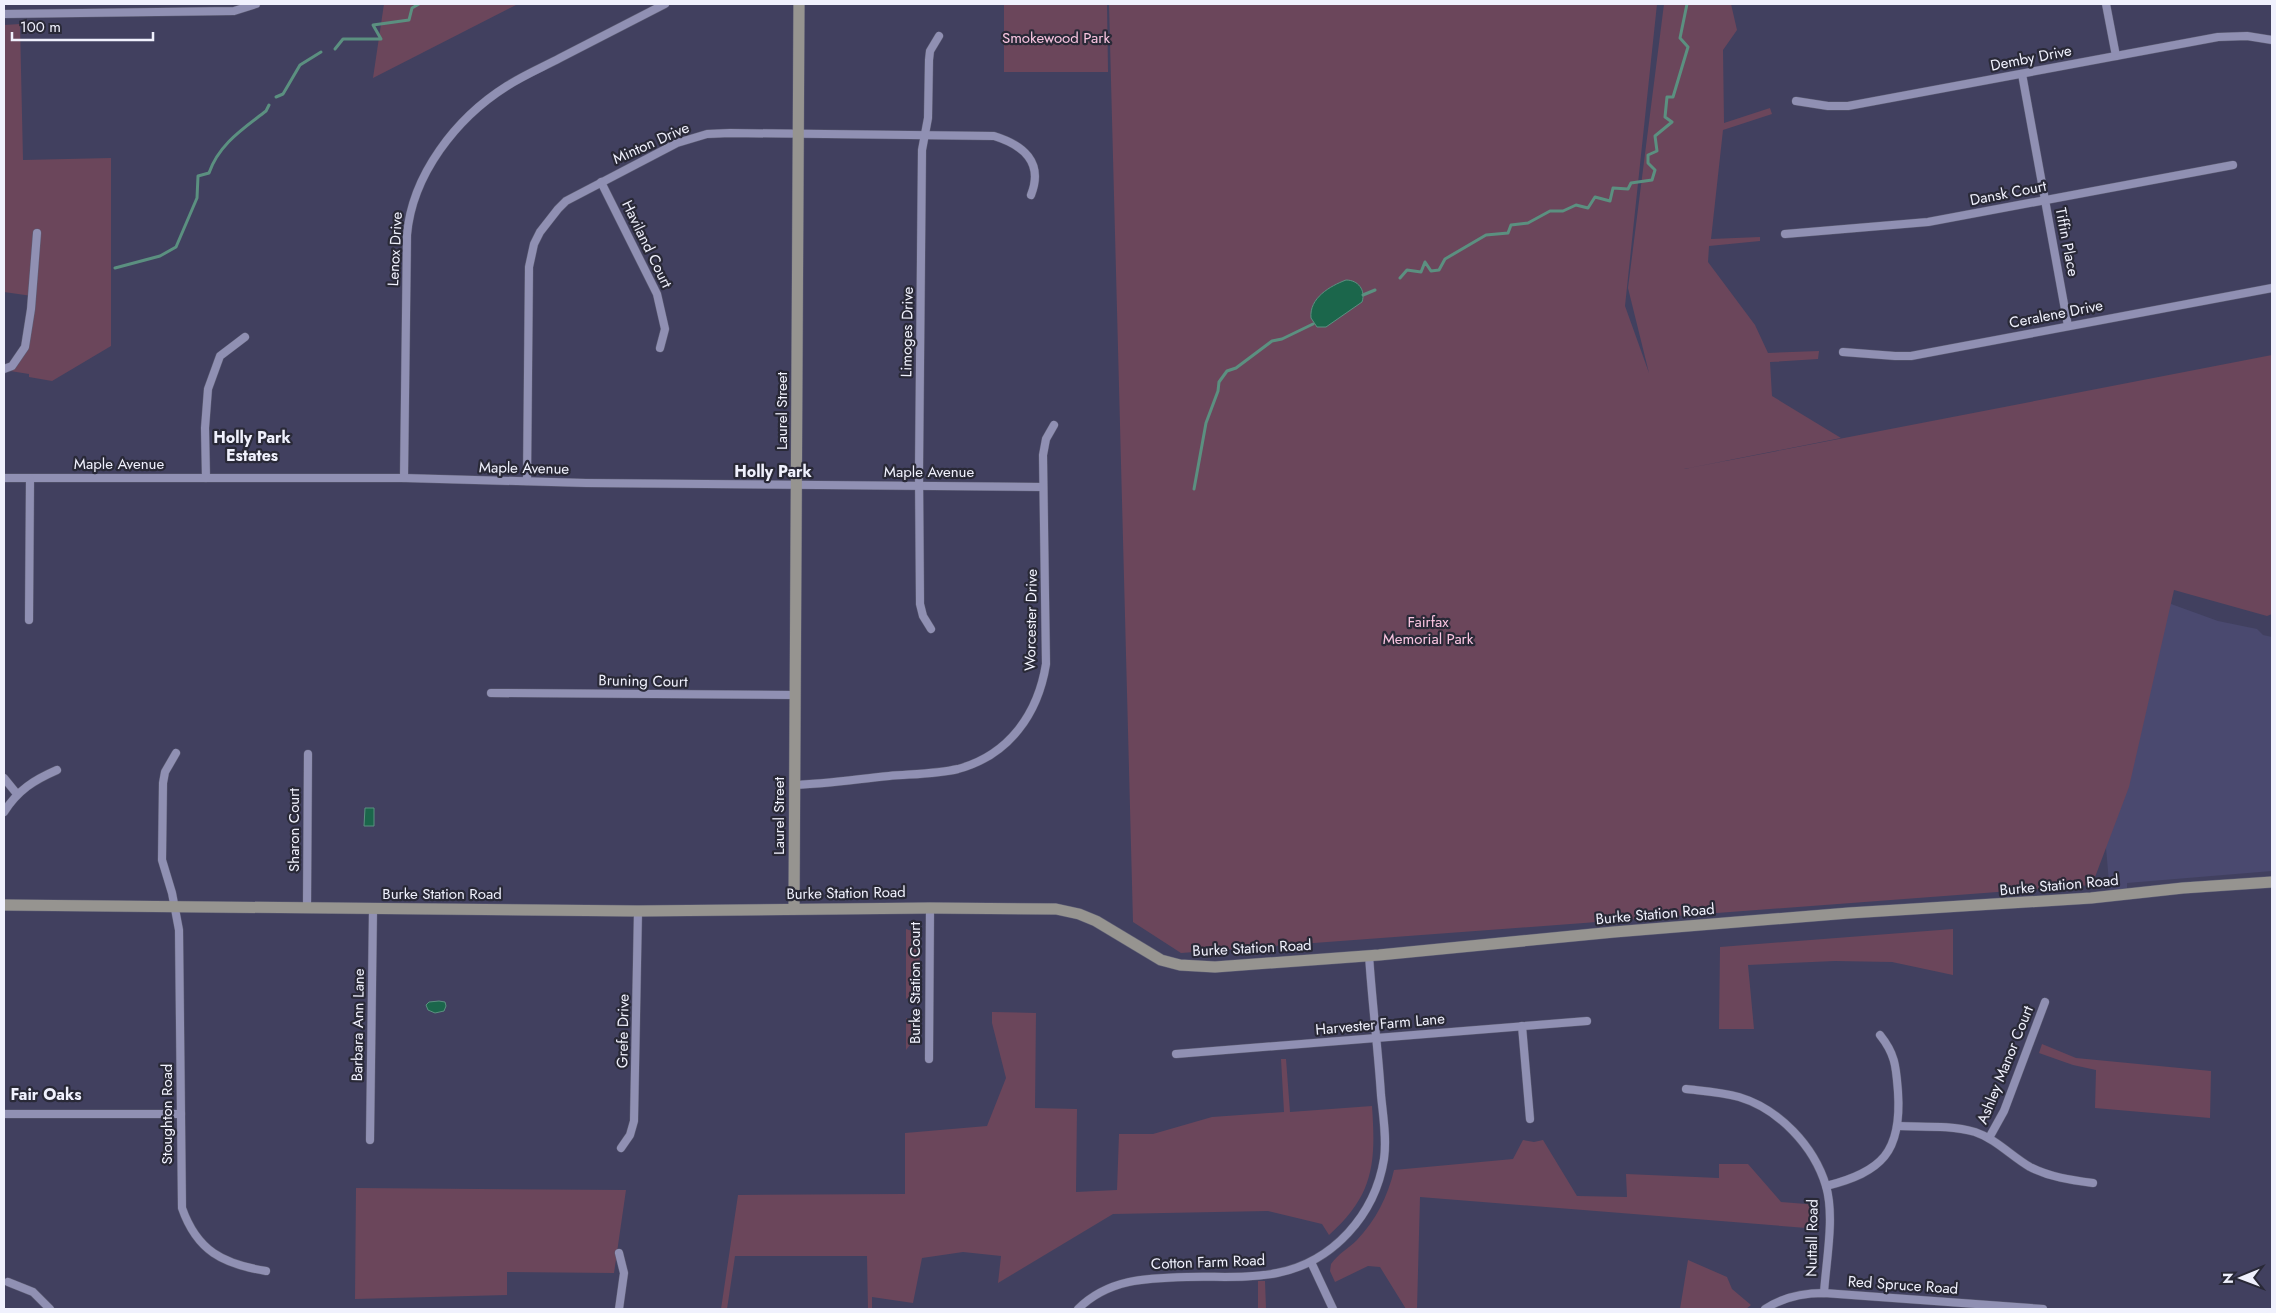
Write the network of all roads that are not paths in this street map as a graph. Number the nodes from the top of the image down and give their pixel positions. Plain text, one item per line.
1 (256, 4) edge
2 (665, 4) edge
3 (799, 4) edge
4 (2106, 4) edge
5 (4, 14) edge
6 (939, 36) dead end
7 (2272, 40) edge
8 (2116, 56) junction
9 (2022, 74) junction
10 (1796, 101) dead end
11 (799, 133) junction
12 (924, 135) junction
13 (2233, 165) dead end
14 (601, 182) junction
15 (1031, 195) dead end
16 (2045, 200) junction
17 (37, 233) dead end
18 (1785, 234) dead end
19 (2272, 288) edge
20 (2068, 326) junction
21 (245, 337) dead end
22 (660, 348) dead end
23 (1843, 352) dead end
24 (4, 369) edge
25 (1054, 425) dead end
26 (4, 478) edge
27 (206, 478) junction
28 (404, 478) junction
29 (30, 479) junction
30 (527, 481) junction
31 (796, 485) junction
32 (920, 485) junction
33 (1043, 487) junction
34 (29, 620) dead end
35 (931, 629) dead end
36 (491, 693) dead end
37 (795, 695) junction
38 (176, 753) dead end
39 (308, 754) dead end
40 (57, 770) dead end
41 (4, 778) edge
42 (797, 785) junction
43 (17, 794) junction
44 (4, 812) edge
45 (2272, 882) edge
46 (4, 905) edge
47 (175, 907) junction
48 (307, 907) junction
49 (930, 908) junction
50 (373, 909) junction
51 (794, 909) junction
52 (638, 911) junction
53 (1369, 956) junction
54 (2045, 1002) dead end
55 (1587, 1021) dead end
56 (1522, 1026) junction
57 (1880, 1035) dead end
58 (1377, 1038) junction
59 (1176, 1054) dead end
60 (928, 1059) dead end
61 (1686, 1089) dead end
62 (4, 1114) edge
63 (181, 1114) junction
64 (1530, 1119) dead end
65 (1898, 1126) junction
66 (1989, 1138) junction
67 (370, 1140) dead end
68 (621, 1148) dead end
69 (2093, 1183) dead end
70 (1826, 1186) junction
71 (619, 1253) dead end
72 (1311, 1262) junction
73 (266, 1271) dead end
74 (8, 1282) dead end
75 (1824, 1292) junction
76 (1938, 1305) edge
77 (50, 1309) edge
78 (619, 1309) edge
79 (1078, 1309) edge
80 (1334, 1309) edge
81 (1765, 1309) edge
82 (2043, 1309) edge

1 - 5 street
2 - 28 street, Lenox Drive
3 - 11 street, Laurel Street
4 - 8 street
6 - 12 street, Limoges Drive
7 - 8 street, Demby Drive
8 - 9 street, Demby Drive
9 - 10 street, Demby Drive
9 - 16 street, Tiffin Place
11 - 12 street, Minton Drive
11 - 14 street, Minton Drive
11 - 31 street, Laurel Street
12 - 15 street, Minton Drive
12 - 32 street, Limoges Drive
13 - 16 street, Dansk Court
14 - 22 street, Haviland Court
14 - 30 street, Minton Drive
16 - 18 street, Dansk Court
16 - 20 street, Tiffin Place
17 - 24 street
19 - 20 street, Ceralene Drive
20 - 23 street, Ceralene Drive
21 - 27 street
25 - 33 street, Worcester Drive
26 - 29 street, Maple Avenue
27 - 28 street, Maple Avenue
27 - 29 street, Maple Avenue
28 - 30 street, Maple Avenue
29 - 34 street
30 - 31 street, Maple Avenue
31 - 32 street, Maple Avenue
31 - 37 street, Laurel Street
32 - 33 street, Maple Avenue
32 - 35 street, Limoges Drive
33 - 42 street, Worcester Drive
36 - 37 street, Bruning Court
37 - 42 street, Laurel Street
38 - 47 street, Stoughton Road
39 - 48 street, Sharon Court
40 - 43 street
41 - 43 street
42 - 51 street, Laurel Street
43 - 44 street
45 - 53 street, Burke Station Road
46 - 47 street, Burke Station Road
47 - 48 street, Burke Station Road
47 - 63 street, Stoughton Road
48 - 50 street, Burke Station Road
49 - 51 street, Burke Station Road
49 - 53 street, Burke Station Road
49 - 60 street, Burke Station Court
50 - 52 street, Burke Station Road
50 - 67 street, Barbara Ann Lane
51 - 52 street, Burke Station Road
52 - 68 street, Grefe Drive
53 - 58 street, Cotton Farm Road
54 - 66 street, Ashley Manor Court
55 - 56 street, Harvester Farm Lane
56 - 58 street, Harvester Farm Lane
56 - 64 street
57 - 65 street
58 - 59 street, Harvester Farm Lane
58 - 72 street, Cotton Farm Road
61 - 70 street, Nuttall Road
62 - 63 street
63 - 73 street, Stoughton Road
65 - 66 street
65 - 70 street
66 - 69 street
70 - 75 street, Nuttall Road
71 - 78 street
72 - 79 street, Cotton Farm Road
72 - 80 street
74 - 77 street
75 - 76 street, Red Spruce Road
75 - 81 street, Red Spruce Road
76 - 82 street, Red Spruce Road

